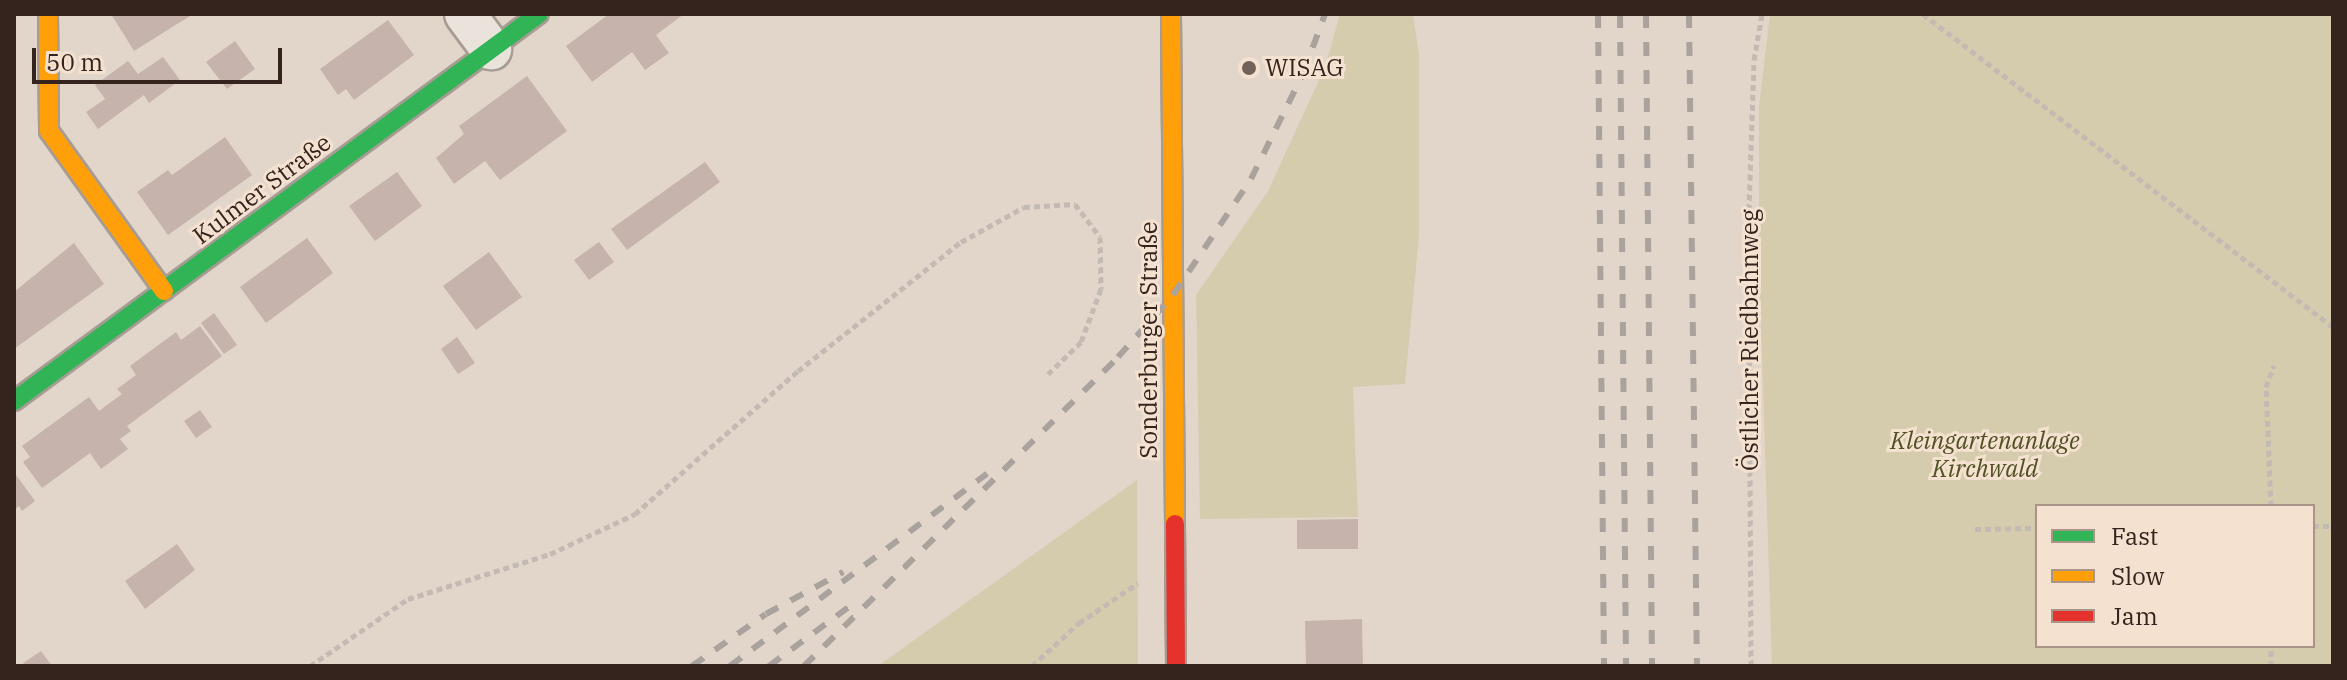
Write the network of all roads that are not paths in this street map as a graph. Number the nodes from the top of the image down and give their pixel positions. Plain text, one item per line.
1 (48, 14) edge
2 (465, 14) edge
3 (539, 14) edge
4 (1171, 14) edge
5 (491, 49) junction
6 (164, 291) junction
7 (14, 401) edge
8 (1176, 666) edge

1 - 6 street
2 - 5 street
3 - 5 street, Kulmer Straße
4 - 8 street, Sonderburger Straße
5 - 6 street, Kulmer Straße
6 - 7 street, Kulmer Straße

